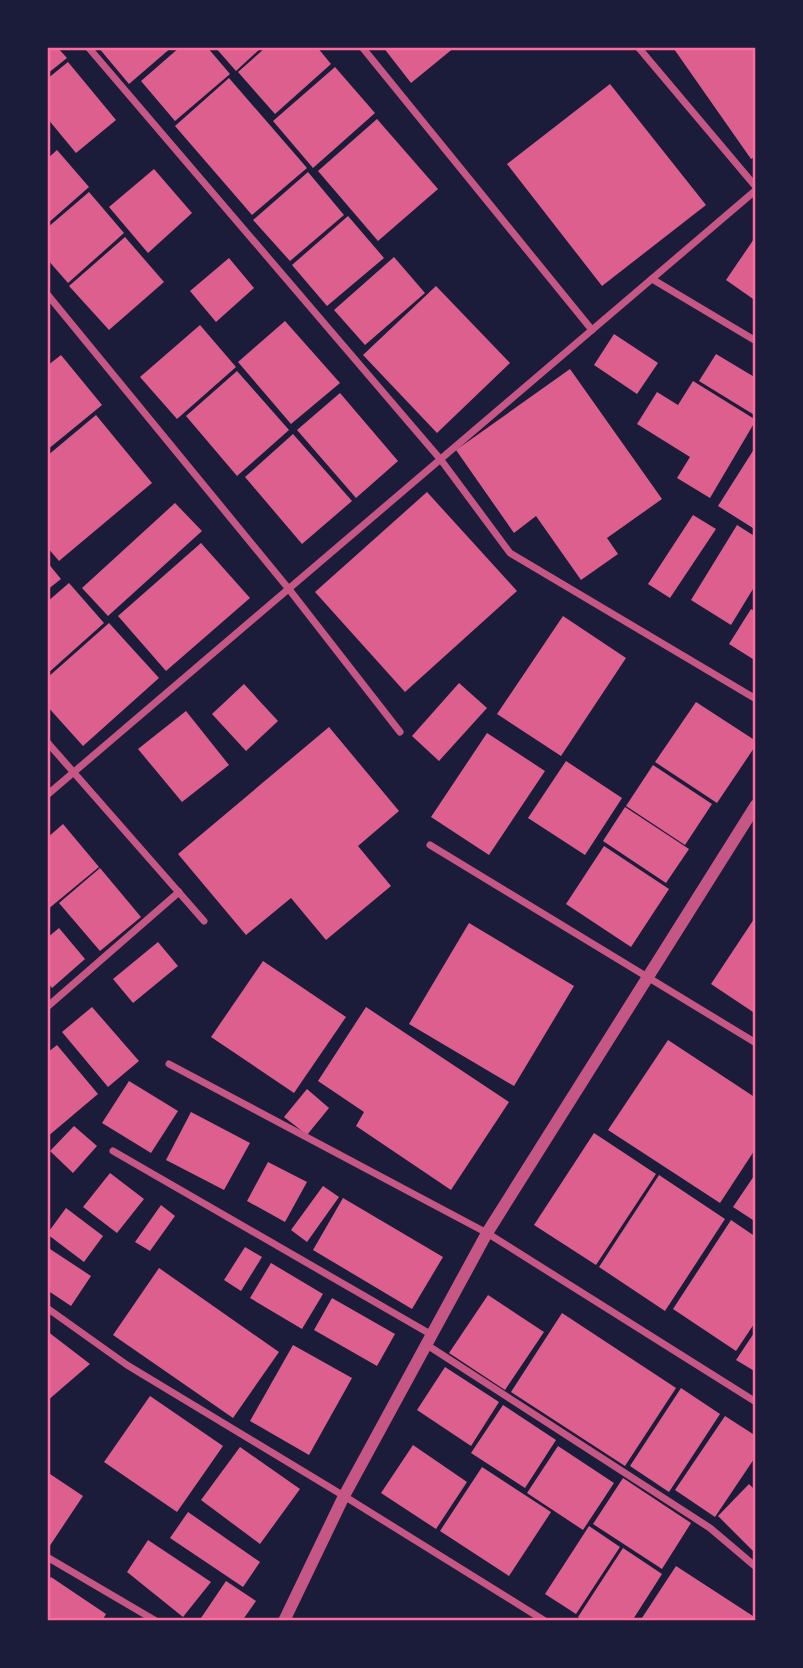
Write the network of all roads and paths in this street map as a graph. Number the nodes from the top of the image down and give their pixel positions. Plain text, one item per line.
1 (88, 47) edge
2 (362, 47) edge
3 (638, 47) edge
4 (756, 188) edge
5 (652, 279) junction
6 (47, 294) edge
7 (592, 330) junction
8 (756, 341) edge
9 (441, 460) junction
10 (288, 588) junction
11 (756, 699) edge
12 (400, 732) dead end
13 (47, 742) edge
14 (74, 773) junction
15 (47, 795) edge
16 (756, 805) edge
17 (430, 845) dead end
18 (179, 892) junction
19 (204, 921) dead end
20 (647, 978) junction
21 (47, 1007) edge
22 (756, 1044) edge
23 (169, 1064) dead end
24 (113, 1151) dead end
25 (487, 1233) junction
26 (47, 1308) edge
27 (430, 1340) junction
28 (756, 1402) edge
29 (344, 1496) junction
30 (47, 1557) edge
31 (756, 1567) edge
32 (156, 1621) edge
33 (284, 1621) edge
34 (545, 1621) edge

1 - 9 street
2 - 7 street
3 - 4 street
4 - 5 street
5 - 7 street
5 - 8 street
6 - 10 street
7 - 9 street
9 - 10 street
9 - 11 street
10 - 12 street
10 - 14 street
13 - 14 street
14 - 15 street
14 - 18 street
16 - 20 street
17 - 20 street
18 - 19 street
18 - 21 street
20 - 22 street
20 - 25 street
23 - 25 street
24 - 27 street
25 - 27 street
25 - 28 street
26 - 29 street
27 - 29 street
27 - 31 street
29 - 33 street
29 - 34 street
30 - 32 street

